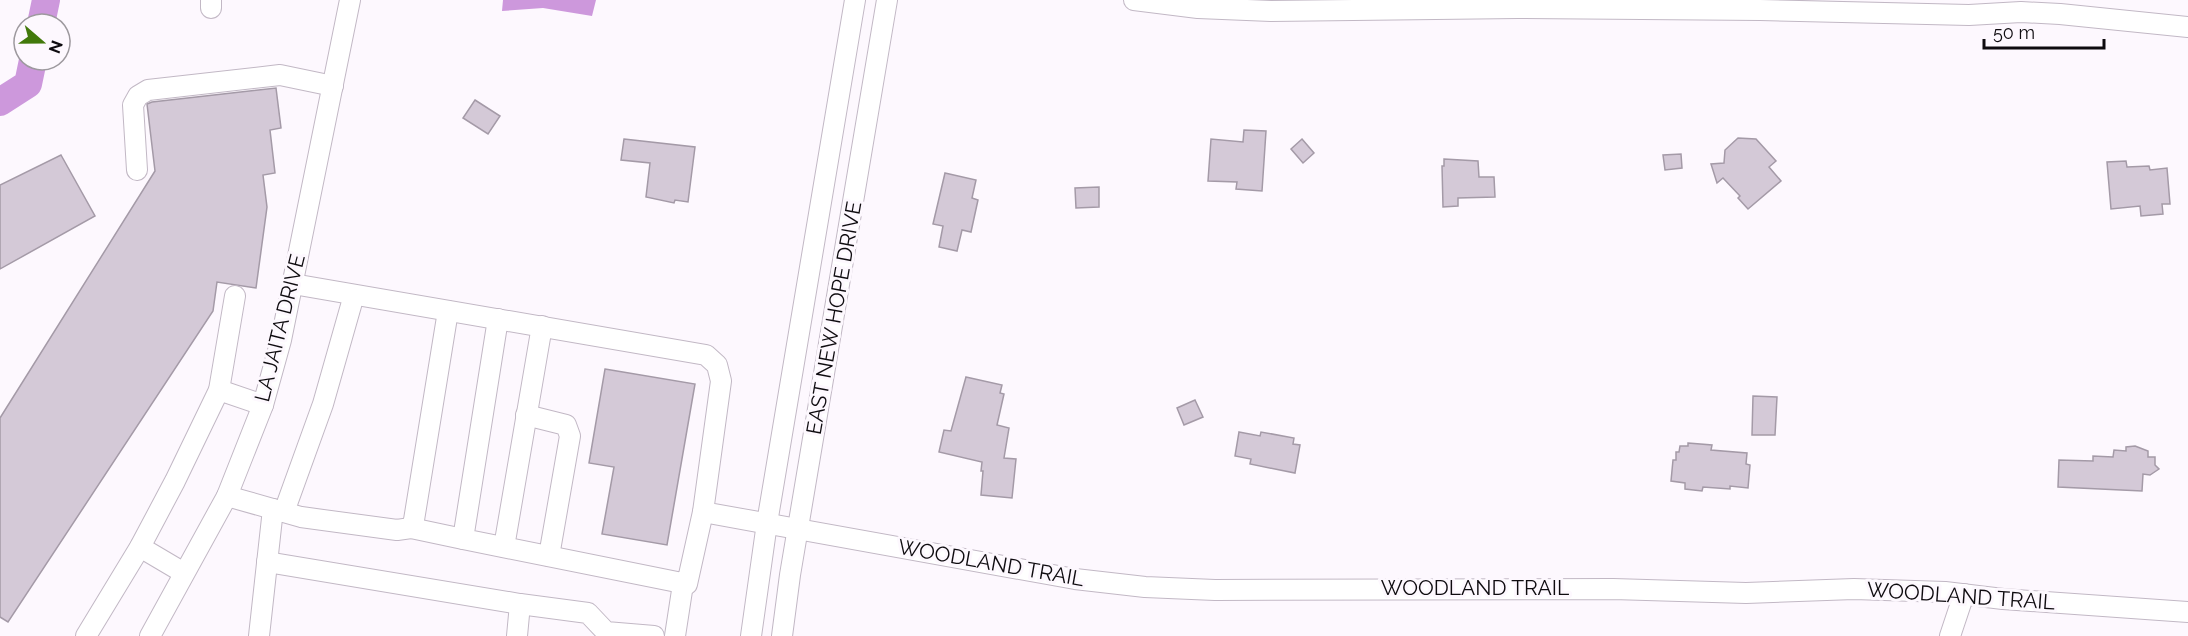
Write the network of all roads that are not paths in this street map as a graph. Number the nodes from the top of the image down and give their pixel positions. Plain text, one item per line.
1 (351, 0) edge
2 (855, 0) edge
3 (887, 0) edge
4 (1134, 0) edge
5 (1656, 5) edge
6 (2188, 27) edge
7 (333, 86) junction
8 (137, 170) dead end
9 (293, 284) junction
10 (354, 295) junction
11 (235, 296) dead end
12 (448, 311) junction
13 (498, 319) junction
14 (542, 327) junction
15 (219, 390) junction
16 (263, 405) junction
17 (526, 415) junction
18 (226, 496) junction
19 (278, 511) junction
20 (704, 512) junction
21 (766, 523) junction
22 (411, 528) junction
23 (798, 529) junction
24 (463, 539) junction
25 (140, 547) junction
26 (504, 547) junction
27 (549, 556) junction
28 (267, 562) junction
29 (184, 573) junction
30 (683, 584) junction
31 (1964, 594) junction
32 (520, 604) junction
33 (2188, 612) edge
34 (86, 636) edge
35 (150, 636) edge
36 (259, 636) edge
37 (517, 636) edge
38 (654, 636) edge
39 (675, 636) edge
40 (751, 636) edge
41 (782, 636) edge
42 (1950, 636) edge

1 - 7 street, LA JAITA DRIVE
2 - 21 street, EAST NEW HOPE DRIVE
3 - 23 street, EAST NEW HOPE DRIVE
4 - 5 street
5 - 6 street
7 - 8 street
7 - 9 street, LA JAITA DRIVE
9 - 10 street
9 - 16 street, LA JAITA DRIVE
10 - 12 street
10 - 19 street
11 - 15 street
12 - 13 street
12 - 22 street
13 - 14 street
13 - 24 street
14 - 17 street
14 - 20 street
15 - 16 street
15 - 25 street
16 - 18 street, LA JAITA DRIVE
17 - 26 street
17 - 27 street
18 - 19 street
18 - 29 street, LA JAITA DRIVE
19 - 22 street
19 - 28 street
20 - 21 street, WOODLAND TRAIL
20 - 30 street
21 - 23 street, WOODLAND TRAIL
21 - 40 street, EAST NEW HOPE DRIVE
22 - 24 street
23 - 31 street, WOODLAND TRAIL
23 - 41 street, EAST NEW HOPE DRIVE
24 - 26 street
25 - 29 street
25 - 34 street
26 - 27 street
27 - 30 street
28 - 32 street
28 - 36 street
29 - 35 street, LA JAITA DRIVE
30 - 39 street
31 - 33 street, WOODLAND TRAIL
31 - 42 street
32 - 37 street
32 - 38 street

